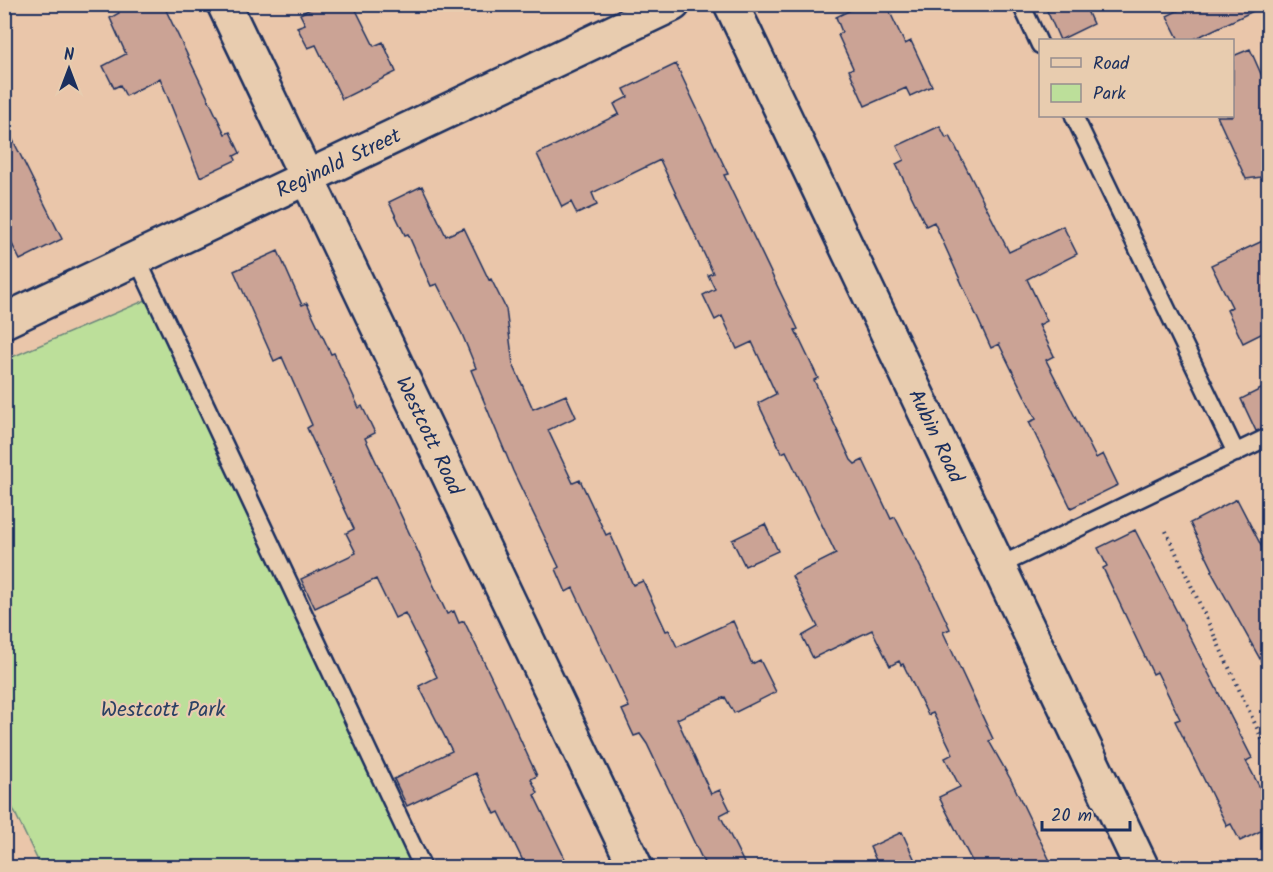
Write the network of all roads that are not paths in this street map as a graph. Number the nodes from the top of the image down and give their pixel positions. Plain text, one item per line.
1 (224, 4) edge
2 (672, 4) edge
3 (731, 4) edge
4 (1021, 4) edge
5 (1039, 41) edge
6 (1074, 117) edge
7 (307, 178) junction
8 (137, 259) junction
9 (4, 321) edge
10 (1269, 437) edge
11 (1236, 453) junction
12 (999, 566) junction
13 (423, 867) edge
14 (636, 867) edge
15 (1143, 867) edge

1 - 7 street, Westcott Road
2 - 7 street, Reginald Street
3 - 12 street, Aubin Road
4 - 5 lane
6 - 11 lane
7 - 8 street, Reginald Street
7 - 14 street, Westcott Road
8 - 9 street, Reginald Street
8 - 13 lane
10 - 11 lane
11 - 12 lane
12 - 15 street, Aubin Road

